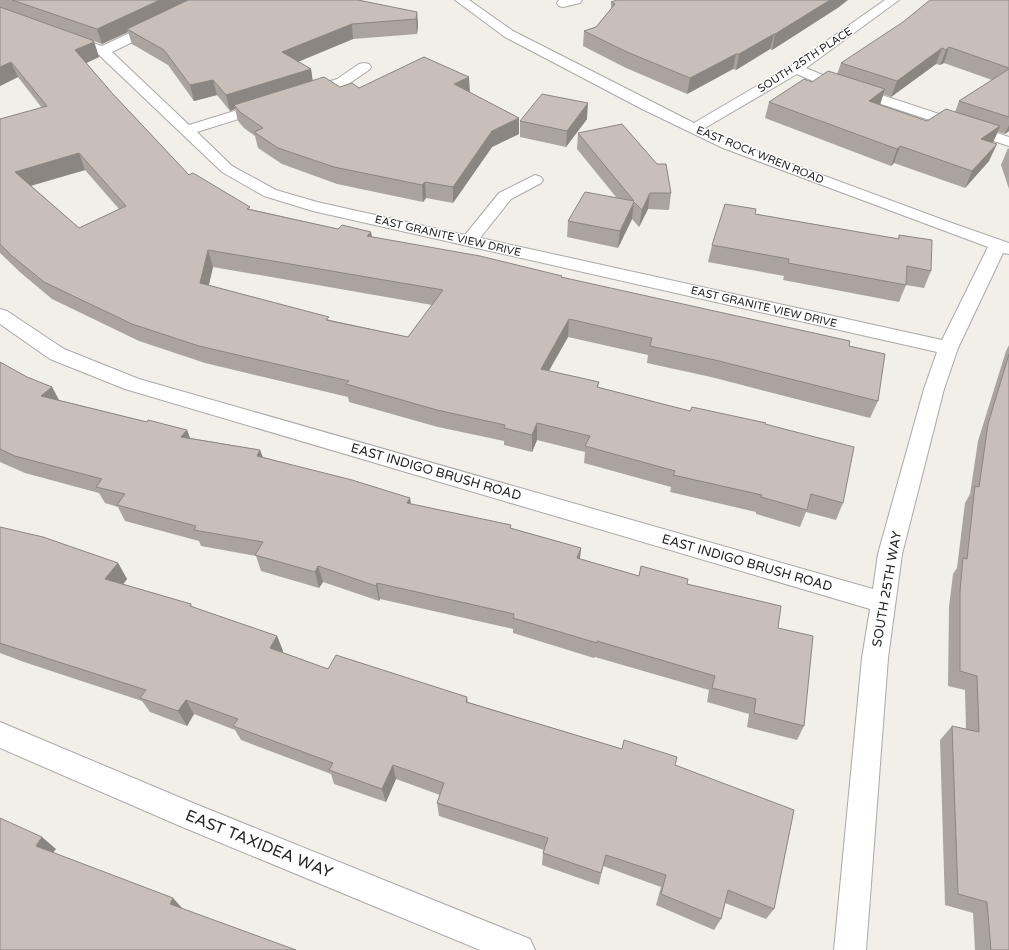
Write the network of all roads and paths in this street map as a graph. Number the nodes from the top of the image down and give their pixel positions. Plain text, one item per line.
1 (208, 0) edge
2 (461, 0) edge
3 (576, 0) edge
4 (893, 0) edge
5 (562, 3) dead end
6 (56, 35) edge
7 (103, 51) junction
8 (364, 67) dead end
9 (796, 69) junction
10 (298, 96) edge
11 (275, 103) edge
12 (694, 129) junction
13 (186, 131) junction
14 (1009, 142) edge
15 (535, 180) dead end
16 (469, 241) junction
17 (1003, 247) edge
18 (0, 314) edge
19 (948, 348) junction
20 (883, 602) junction
21 (0, 735) edge
22 (519, 950) edge
23 (850, 950) edge

1 - 7 street
2 - 12 street, EAST ROCK WREN ROAD
3 - 5 street
4 - 9 street, SOUTH 25TH PLACE
6 - 7 street, EAST GRANITE VIEW DRIVE
7 - 13 street, EAST GRANITE VIEW DRIVE
8 - 10 street
9 - 12 street, SOUTH 25TH PLACE
9 - 14 street
11 - 13 street
12 - 17 street, EAST ROCK WREN ROAD
13 - 16 street, EAST GRANITE VIEW DRIVE
15 - 16 street
16 - 19 street, EAST GRANITE VIEW DRIVE
17 - 19 street, SOUTH 25TH WAY
18 - 20 street, EAST INDIGO BRUSH ROAD
19 - 20 street, SOUTH 25TH WAY
20 - 23 street, SOUTH 25TH WAY
21 - 22 street, EAST TAXIDEA WAY

